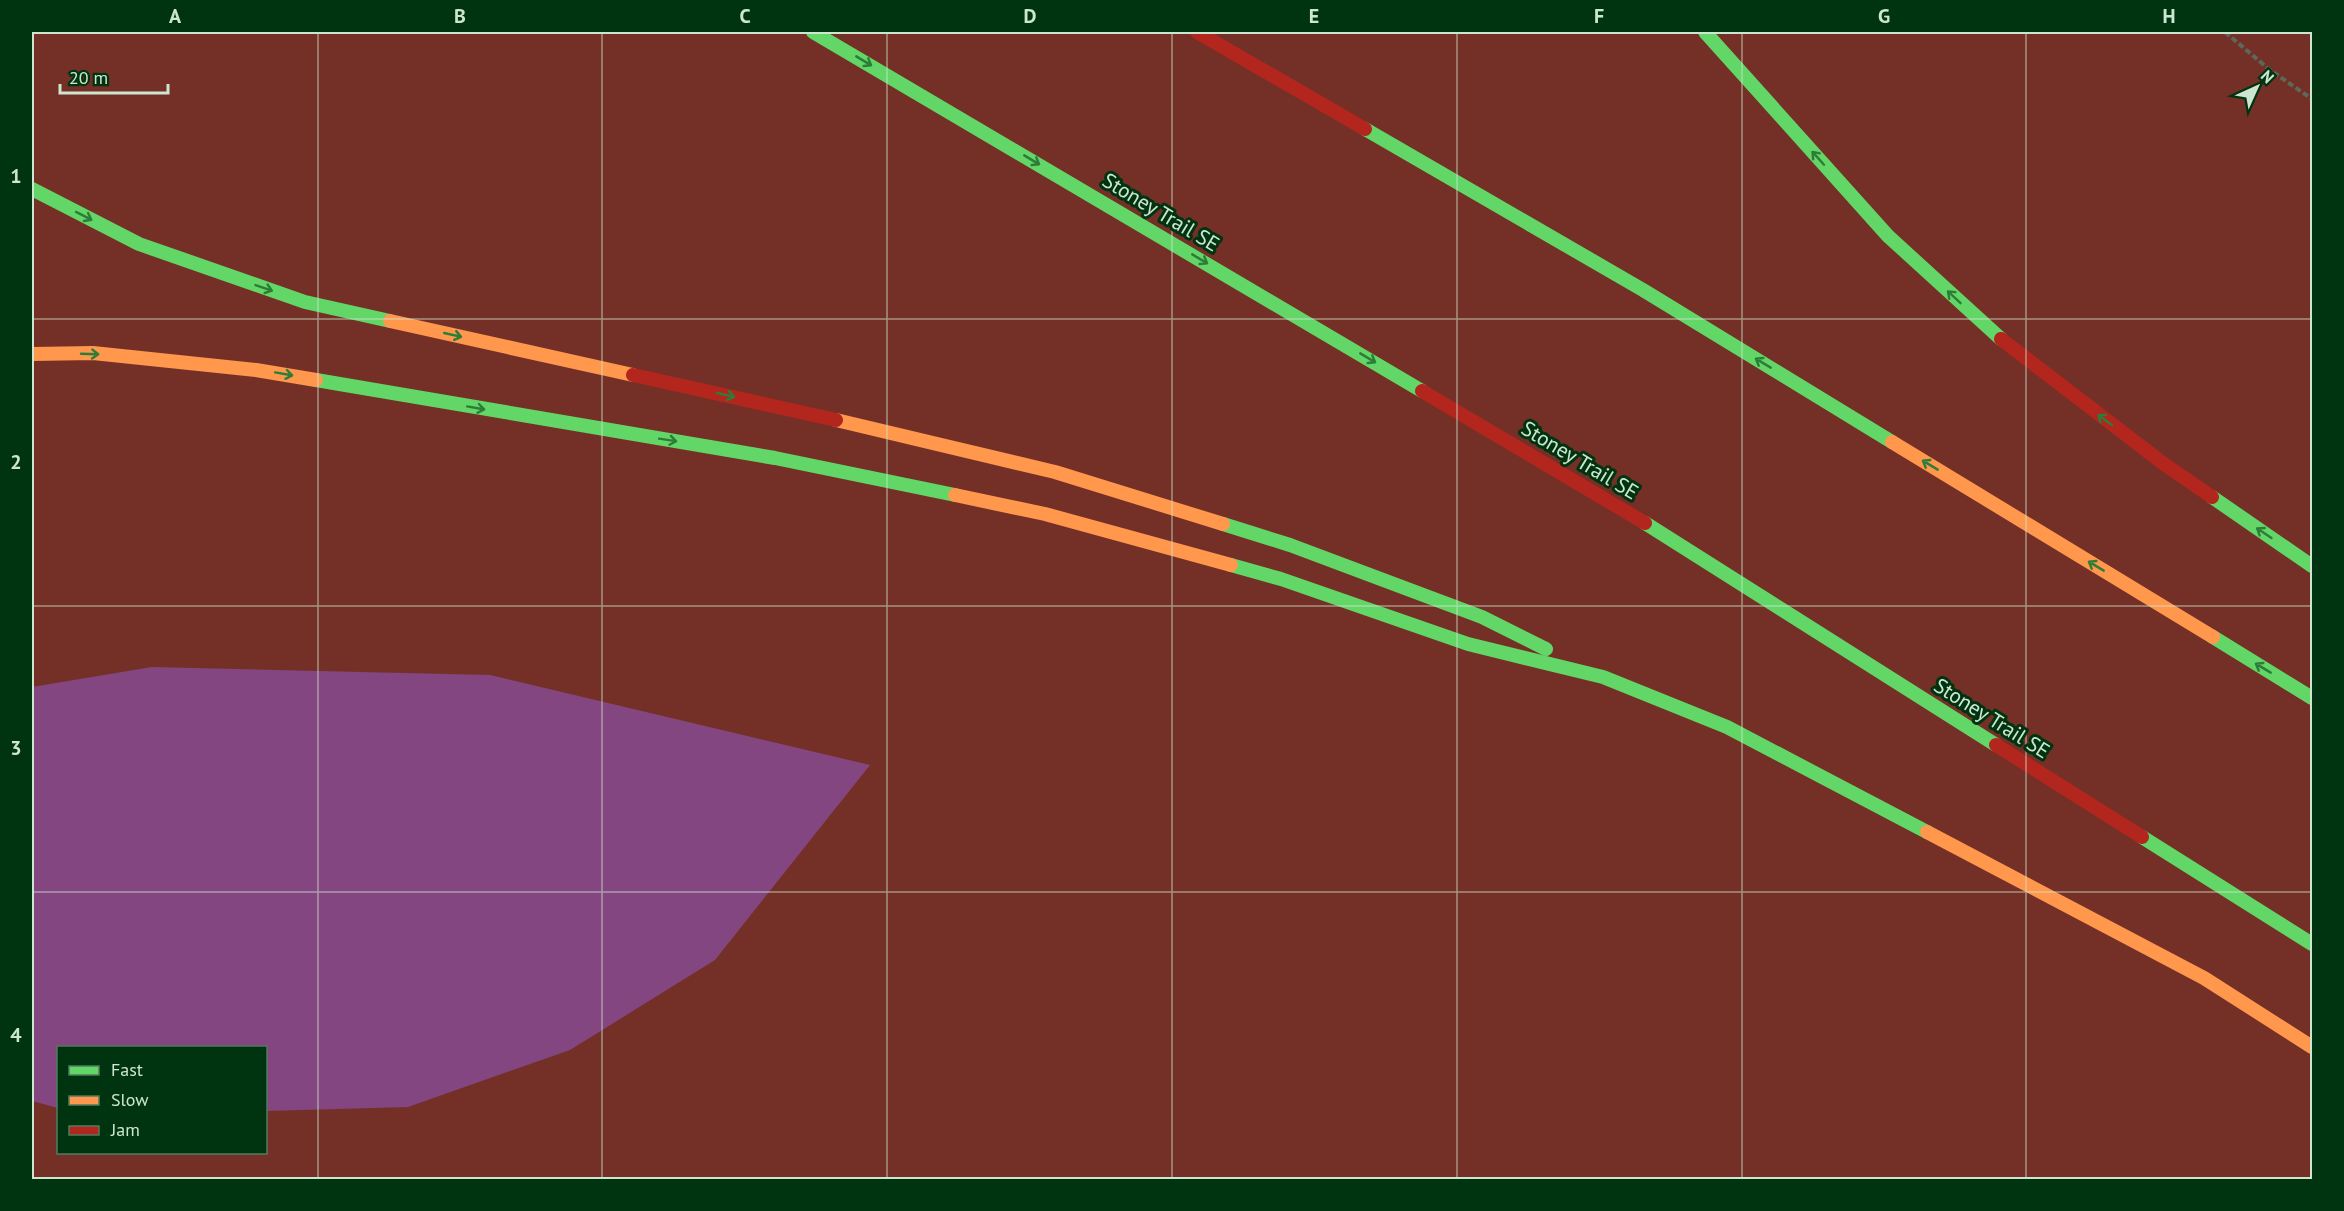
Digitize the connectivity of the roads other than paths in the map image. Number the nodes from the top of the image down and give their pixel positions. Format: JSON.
{"nodes":[{"id":1,"x":813,"y":32,"type":"edge"},
{"id":2,"x":1197,"y":32,"type":"edge"},
{"id":3,"x":1705,"y":32,"type":"edge"},
{"id":4,"x":32,"y":189,"type":"edge"},
{"id":5,"x":32,"y":354,"type":"edge"},
{"id":6,"x":2313,"y":566,"type":"edge"},
{"id":7,"x":1604,"y":677,"type":"junction"},
{"id":8,"x":2313,"y":698,"type":"edge"},
{"id":9,"x":2313,"y":944,"type":"edge"},
{"id":10,"x":2313,"y":1047,"type":"edge"}],
"edges":[{"from":1,"to":9,"type":"highway","name":"Stoney Trail SE","one_way":true},
{"from":8,"to":2,"type":"highway","one_way":true},
{"from":6,"to":3,"type":"highway","one_way":true},
{"from":4,"to":7,"type":"highway","one_way":true},
{"from":5,"to":7,"type":"highway","one_way":true},
{"from":7,"to":10,"type":"highway"}]}
